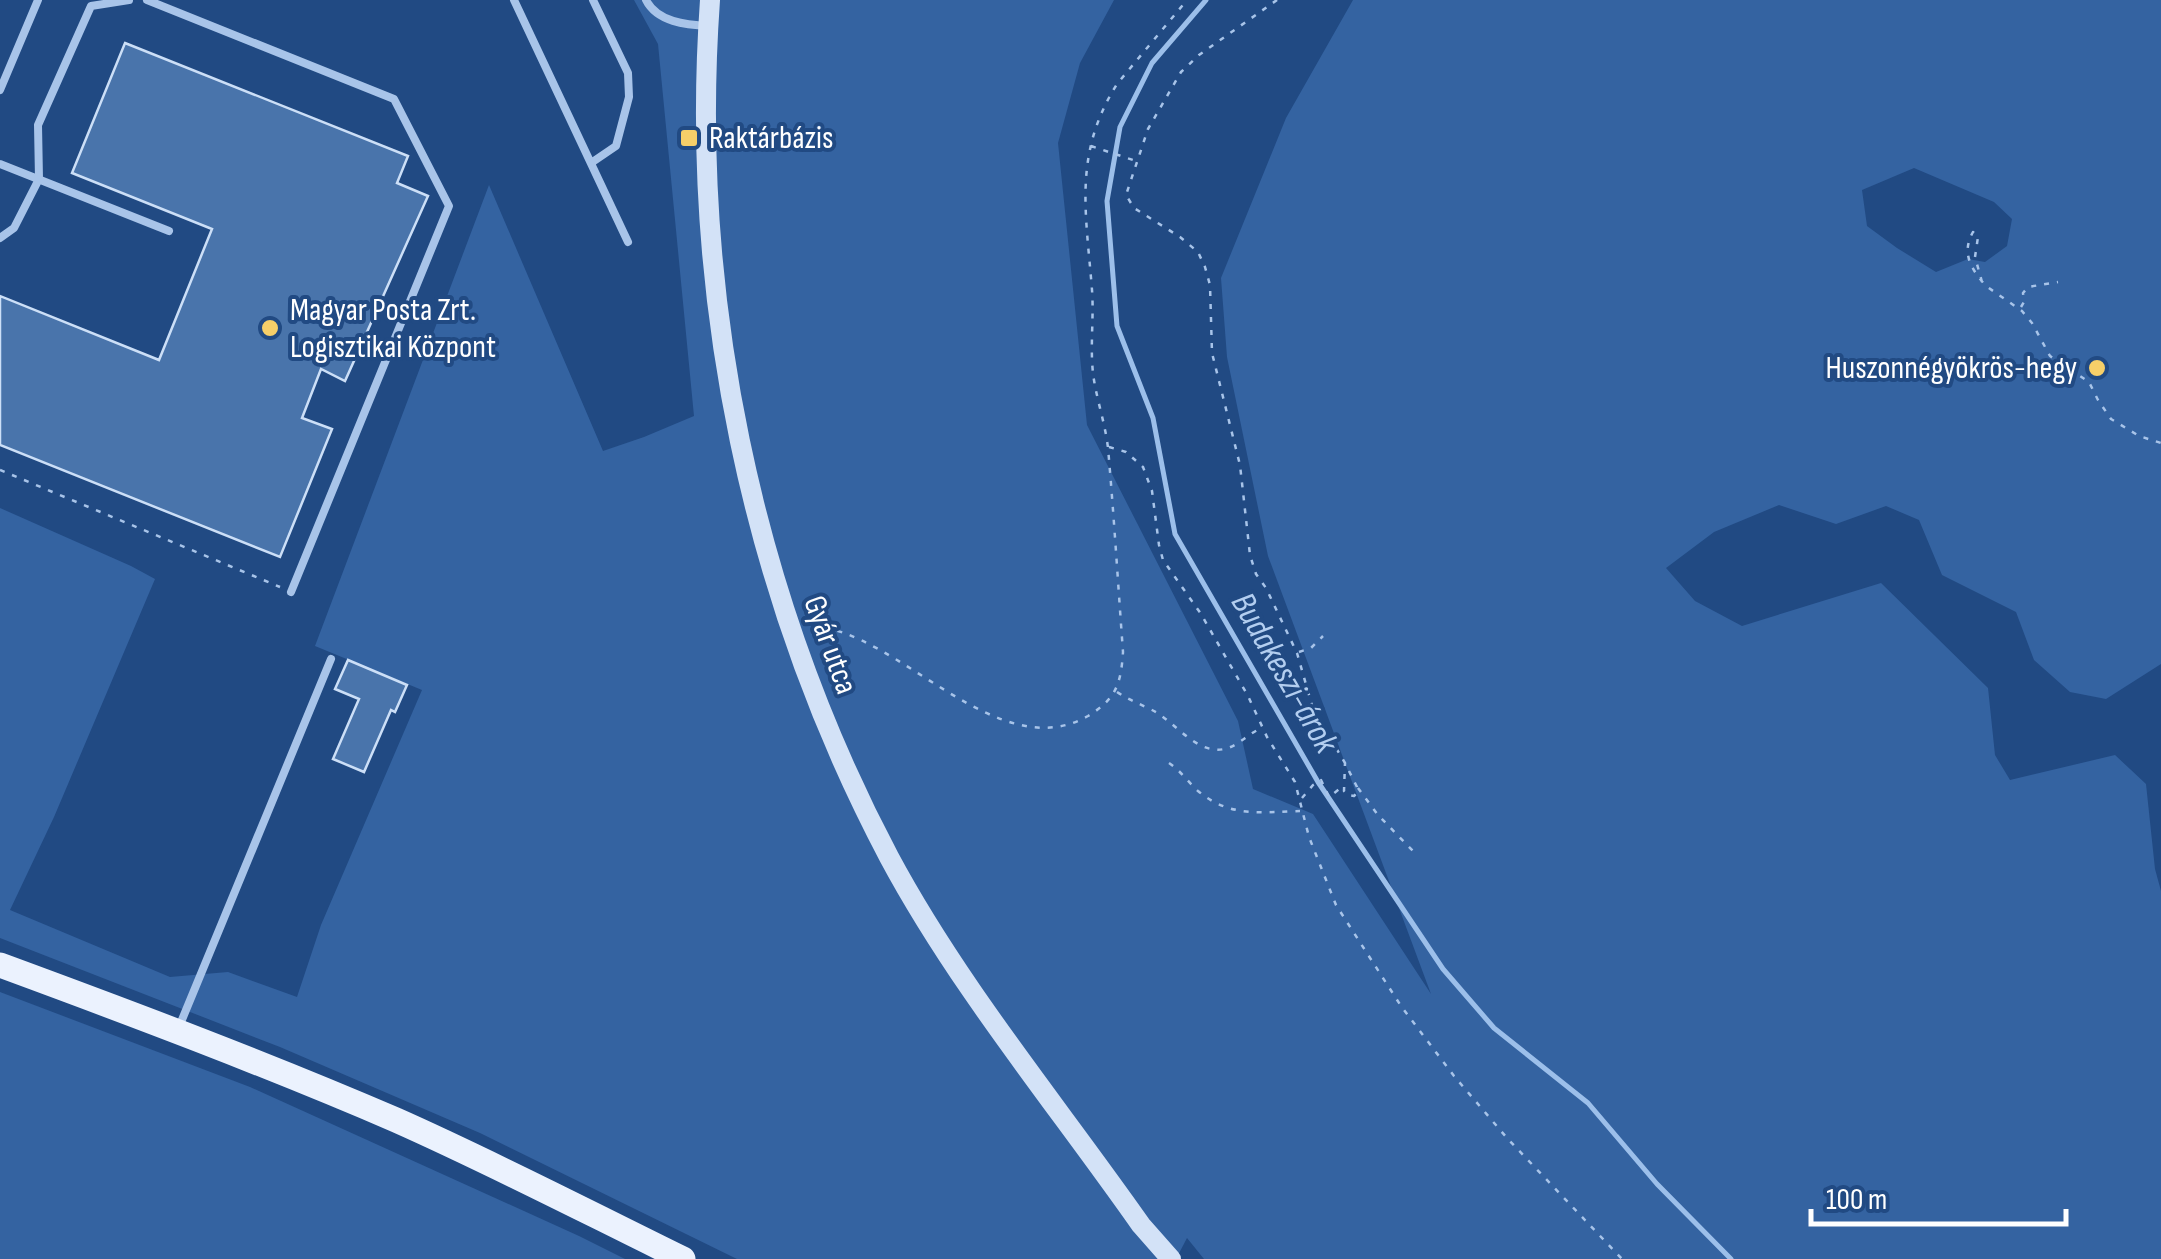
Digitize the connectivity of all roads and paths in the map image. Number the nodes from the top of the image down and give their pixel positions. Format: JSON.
{"nodes":[{"id":1,"x":38,"y":0,"type":"edge"},
{"id":2,"x":130,"y":0,"type":"edge"},
{"id":3,"x":147,"y":0,"type":"edge"},
{"id":4,"x":514,"y":0,"type":"edge"},
{"id":5,"x":593,"y":0,"type":"edge"},
{"id":6,"x":646,"y":0,"type":"edge"},
{"id":7,"x":710,"y":0,"type":"edge"},
{"id":8,"x":1187,"y":0,"type":"edge"},
{"id":9,"x":1277,"y":0,"type":"edge"},
{"id":10,"x":708,"y":26,"type":"junction"},
{"id":11,"x":0,"y":90,"type":"edge"},
{"id":12,"x":1090,"y":146,"type":"junction"},
{"id":13,"x":1138,"y":161,"type":"junction"},
{"id":14,"x":591,"y":163,"type":"junction"},
{"id":15,"x":0,"y":164,"type":"edge"},
{"id":16,"x":39,"y":179,"type":"junction"},
{"id":17,"x":169,"y":232,"type":"dead end"},
{"id":18,"x":0,"y":238,"type":"edge"},
{"id":19,"x":628,"y":242,"type":"dead end"},
{"id":20,"x":1982,"y":282,"type":"junction"},
{"id":21,"x":2058,"y":282,"type":"dead end"},
{"id":22,"x":2020,"y":308,"type":"junction"},
{"id":23,"x":2161,"y":442,"type":"edge"},
{"id":24,"x":1108,"y":447,"type":"junction"},
{"id":25,"x":0,"y":470,"type":"edge"},
{"id":26,"x":291,"y":592,"type":"joint"},
{"id":27,"x":790,"y":627,"type":"junction"},
{"id":28,"x":1323,"y":636,"type":"dead end"},
{"id":29,"x":1297,"y":653,"type":"junction"},
{"id":30,"x":331,"y":659,"type":"dead end"},
{"id":31,"x":1116,"y":691,"type":"junction"},
{"id":32,"x":1262,"y":728,"type":"junction"},
{"id":33,"x":1169,"y":762,"type":"dead end"},
{"id":34,"x":1345,"y":763,"type":"junction"},
{"id":35,"x":1343,"y":786,"type":"junction"},
{"id":36,"x":1357,"y":787,"type":"junction"},
{"id":37,"x":1300,"y":799,"type":"junction"},
{"id":38,"x":1302,"y":810,"type":"junction"},
{"id":39,"x":1413,"y":851,"type":"dead end"},
{"id":40,"x":0,"y":965,"type":"edge"},
{"id":41,"x":178,"y":1032,"type":"junction"},
{"id":42,"x":1141,"y":1225,"type":"junction"},
{"id":43,"x":682,"y":1259,"type":"edge"},
{"id":44,"x":1155,"y":1259,"type":"edge"},
{"id":45,"x":1171,"y":1259,"type":"edge"},
{"id":46,"x":1622,"y":1259,"type":"edge"}],
"edges":[{"from":1,"to":11,"type":"lane"},
{"from":2,"to":16,"type":"lane"},
{"from":3,"to":26,"type":"lane"},
{"from":4,"to":14,"type":"lane"},
{"from":5,"to":14,"type":"lane"},
{"from":6,"to":10,"type":"lane"},
{"from":7,"to":10,"type":"main road","name":"Gyár utca"},
{"from":8,"to":12,"type":"path"},
{"from":9,"to":13,"type":"path"},
{"from":10,"to":27,"type":"main road","name":"Gyár utca"},
{"from":12,"to":13,"type":"path"},
{"from":12,"to":24,"type":"path"},
{"from":13,"to":29,"type":"path"},
{"from":14,"to":19,"type":"lane"},
{"from":15,"to":16,"type":"lane"},
{"from":16,"to":17,"type":"lane"},
{"from":16,"to":18,"type":"lane"},
{"from":20,"to":20,"type":"path"},
{"from":20,"to":22,"type":"path"},
{"from":21,"to":22,"type":"path"},
{"from":22,"to":23,"type":"path"},
{"from":24,"to":31,"type":"path"},
{"from":24,"to":32,"type":"path"},
{"from":25,"to":26,"type":"path"},
{"from":27,"to":31,"type":"path"},
{"from":27,"to":42,"type":"main road","name":"Gyár utca"},
{"from":28,"to":29,"type":"path"},
{"from":29,"to":34,"type":"path"},
{"from":30,"to":41,"type":"lane"},
{"from":31,"to":32,"type":"path"},
{"from":32,"to":37,"type":"path"},
{"from":33,"to":38,"type":"path"},
{"from":34,"to":35,"type":"path"},
{"from":34,"to":36,"type":"path"},
{"from":35,"to":36,"type":"path"},
{"from":35,"to":37,"type":"path"},
{"from":36,"to":39,"type":"path"},
{"from":37,"to":38,"type":"path"},
{"from":38,"to":46,"type":"path"},
{"from":40,"to":41,"type":"main road"},
{"from":41,"to":43,"type":"main road"},
{"from":42,"to":44,"type":"main road","name":"Gyár utca"},
{"from":42,"to":45,"type":"main road","name":"Gyár utca"}]}
